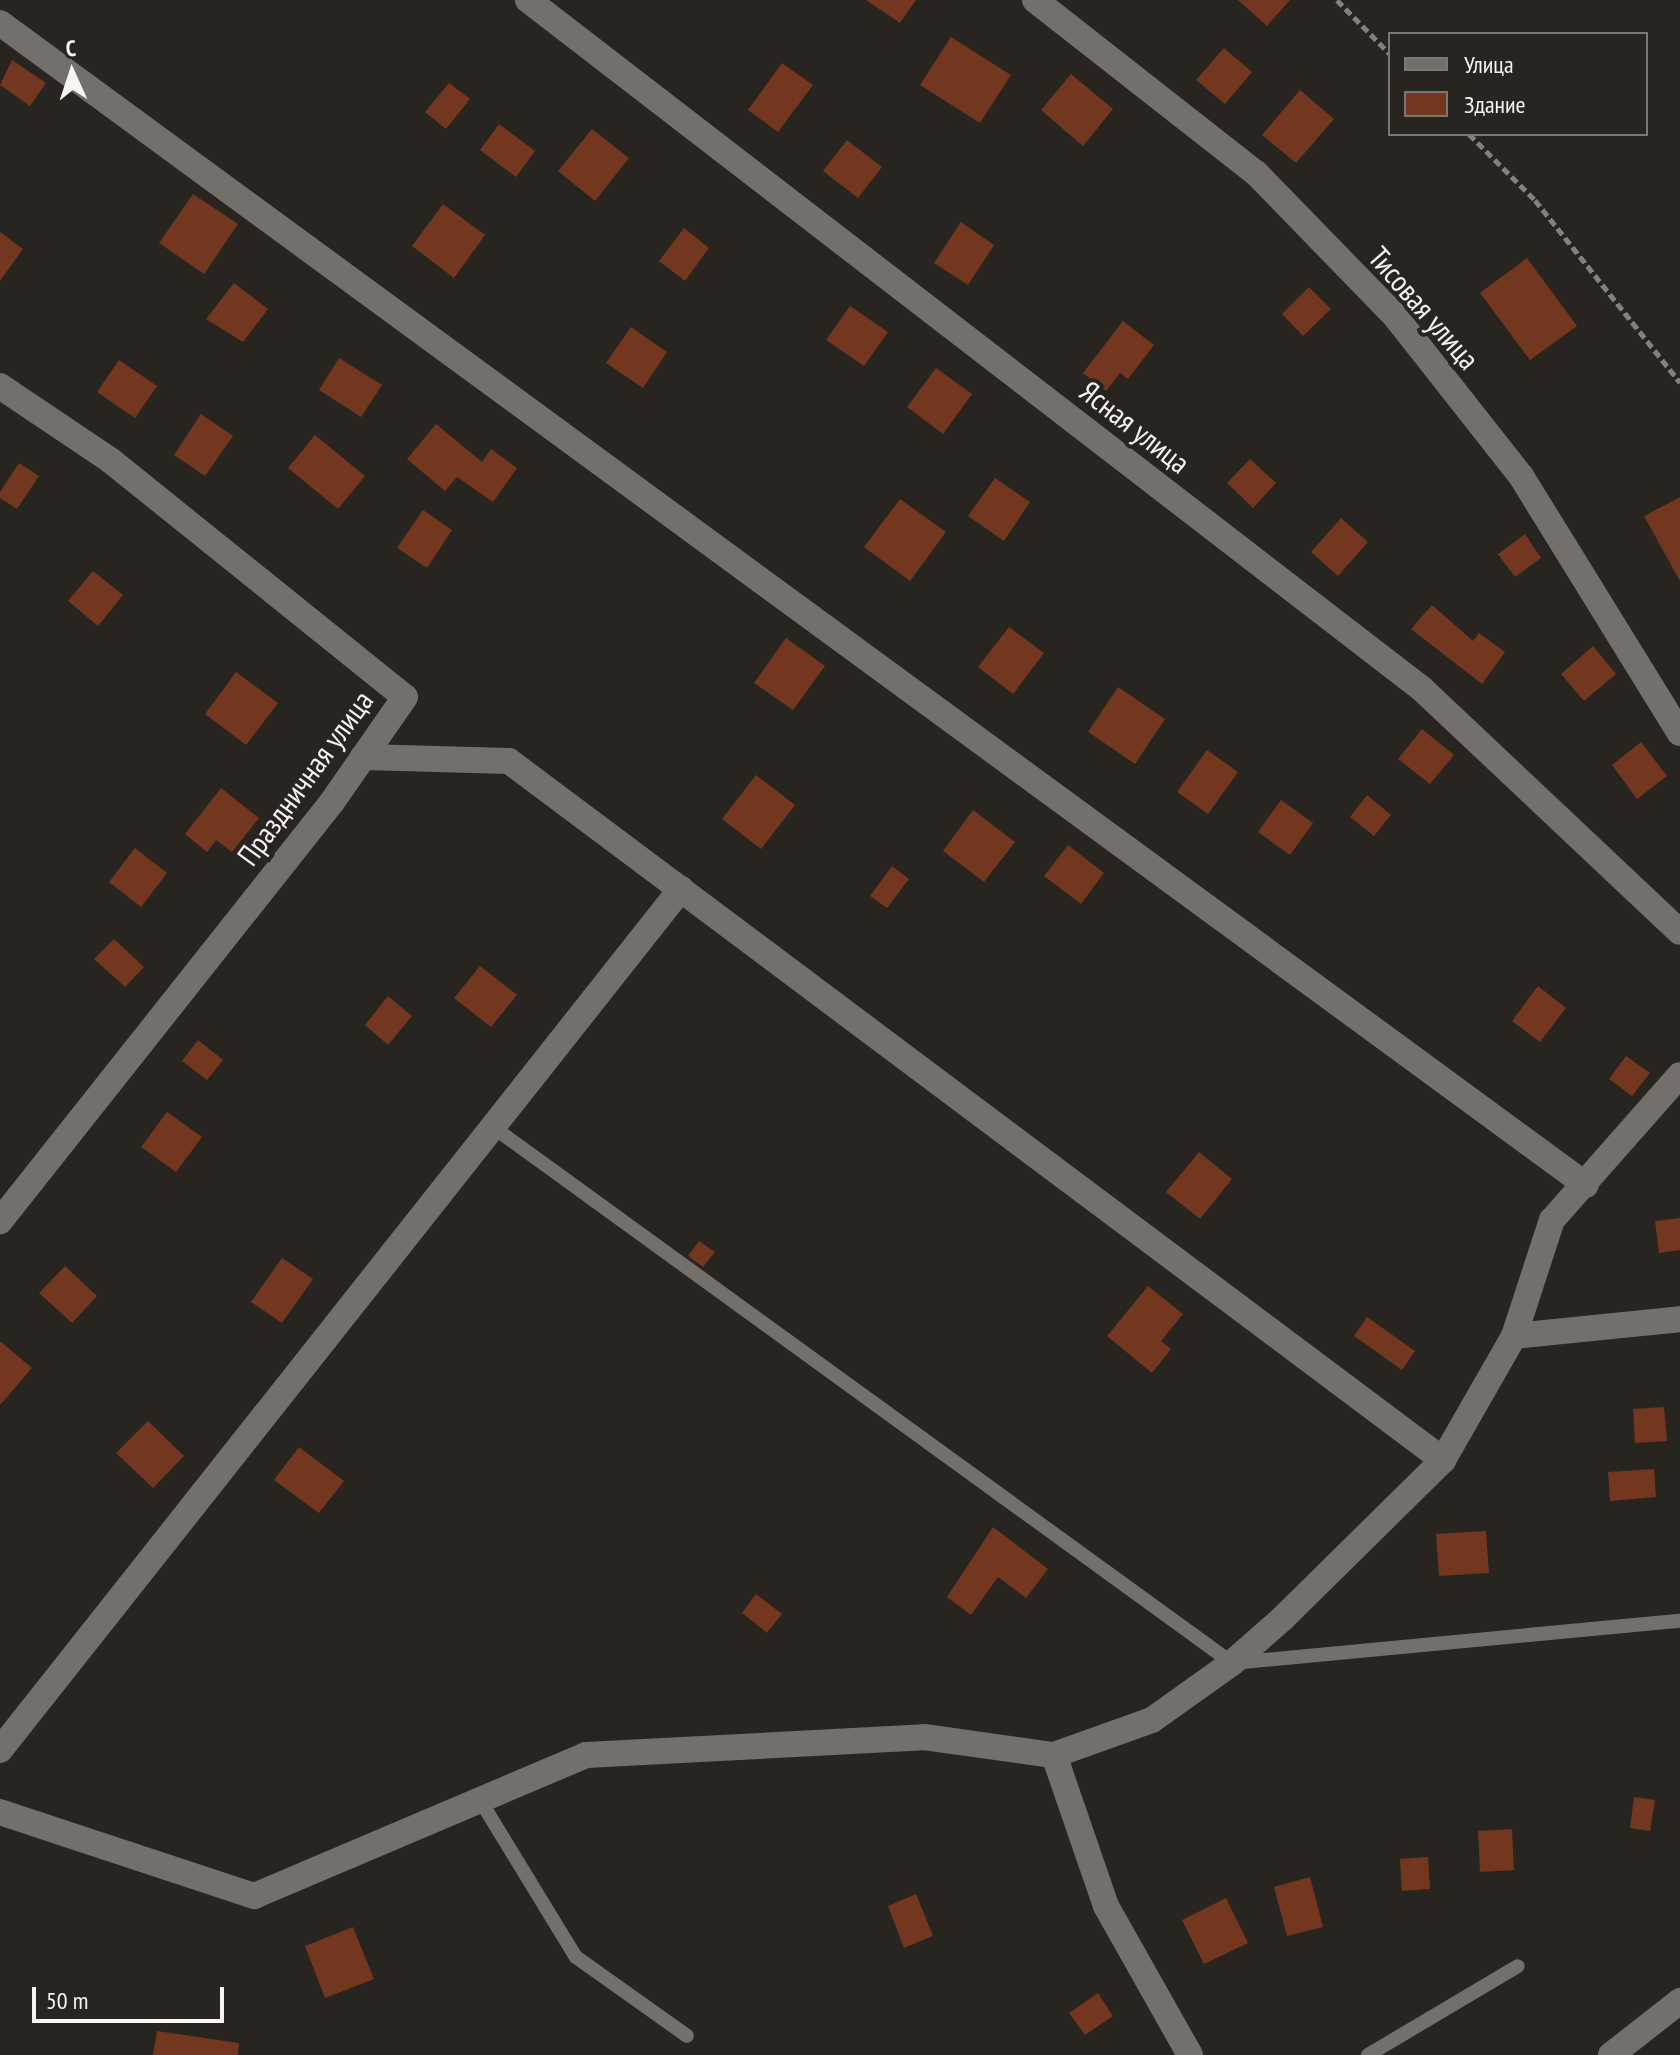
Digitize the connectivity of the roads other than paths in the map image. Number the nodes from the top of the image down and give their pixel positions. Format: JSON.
{"nodes":[{"id":1,"x":528,"y":0,"type":"edge"},
{"id":2,"x":1035,"y":0,"type":"edge"},
{"id":3,"x":0,"y":23,"type":"edge"},
{"id":4,"x":0,"y":386,"type":"edge"},
{"id":5,"x":1680,"y":733,"type":"edge"},
{"id":6,"x":363,"y":757,"type":"junction"},
{"id":7,"x":681,"y":889,"type":"junction"},
{"id":8,"x":1680,"y":932,"type":"edge"},
{"id":9,"x":1680,"y":1075,"type":"edge"},
{"id":10,"x":493,"y":1127,"type":"junction"},
{"id":11,"x":1586,"y":1185,"type":"junction"},
{"id":12,"x":0,"y":1221,"type":"edge"},
{"id":13,"x":1680,"y":1319,"type":"edge"},
{"id":14,"x":1514,"y":1336,"type":"junction"},
{"id":15,"x":1443,"y":1460,"type":"junction"},
{"id":16,"x":1680,"y":1621,"type":"edge"},
{"id":17,"x":1232,"y":1663,"type":"junction"},
{"id":18,"x":0,"y":1750,"type":"edge"},
{"id":19,"x":1054,"y":1755,"type":"junction"},
{"id":20,"x":480,"y":1800,"type":"junction"},
{"id":21,"x":0,"y":1812,"type":"edge"},
{"id":22,"x":1518,"y":1966,"type":"dead end"},
{"id":23,"x":1680,"y":2001,"type":"edge"},
{"id":24,"x":687,"y":2036,"type":"dead end"},
{"id":25,"x":1190,"y":2055,"type":"edge"},
{"id":26,"x":1368,"y":2055,"type":"edge"},
{"id":27,"x":1611,"y":2055,"type":"edge"}],
"edges":[{"from":1,"to":8,"type":"street","name":"Ясная улица"},
{"from":2,"to":5,"type":"street","name":"Тисовая улица"},
{"from":3,"to":11,"type":"street"},
{"from":4,"to":6,"type":"street","name":"Праздничная улица"},
{"from":6,"to":7,"type":"street"},
{"from":6,"to":12,"type":"street","name":"Праздничная улица"},
{"from":7,"to":10,"type":"street"},
{"from":7,"to":15,"type":"street"},
{"from":9,"to":11,"type":"street"},
{"from":10,"to":17,"type":"lane"},
{"from":10,"to":18,"type":"street"},
{"from":11,"to":14,"type":"street"},
{"from":13,"to":14,"type":"street"},
{"from":14,"to":15,"type":"street"},
{"from":15,"to":17,"type":"street"},
{"from":16,"to":17,"type":"lane"},
{"from":17,"to":19,"type":"street"},
{"from":19,"to":20,"type":"street"},
{"from":19,"to":25,"type":"street"},
{"from":20,"to":21,"type":"street"},
{"from":20,"to":24,"type":"lane"},
{"from":22,"to":26,"type":"lane"},
{"from":23,"to":27,"type":"street"}]}
